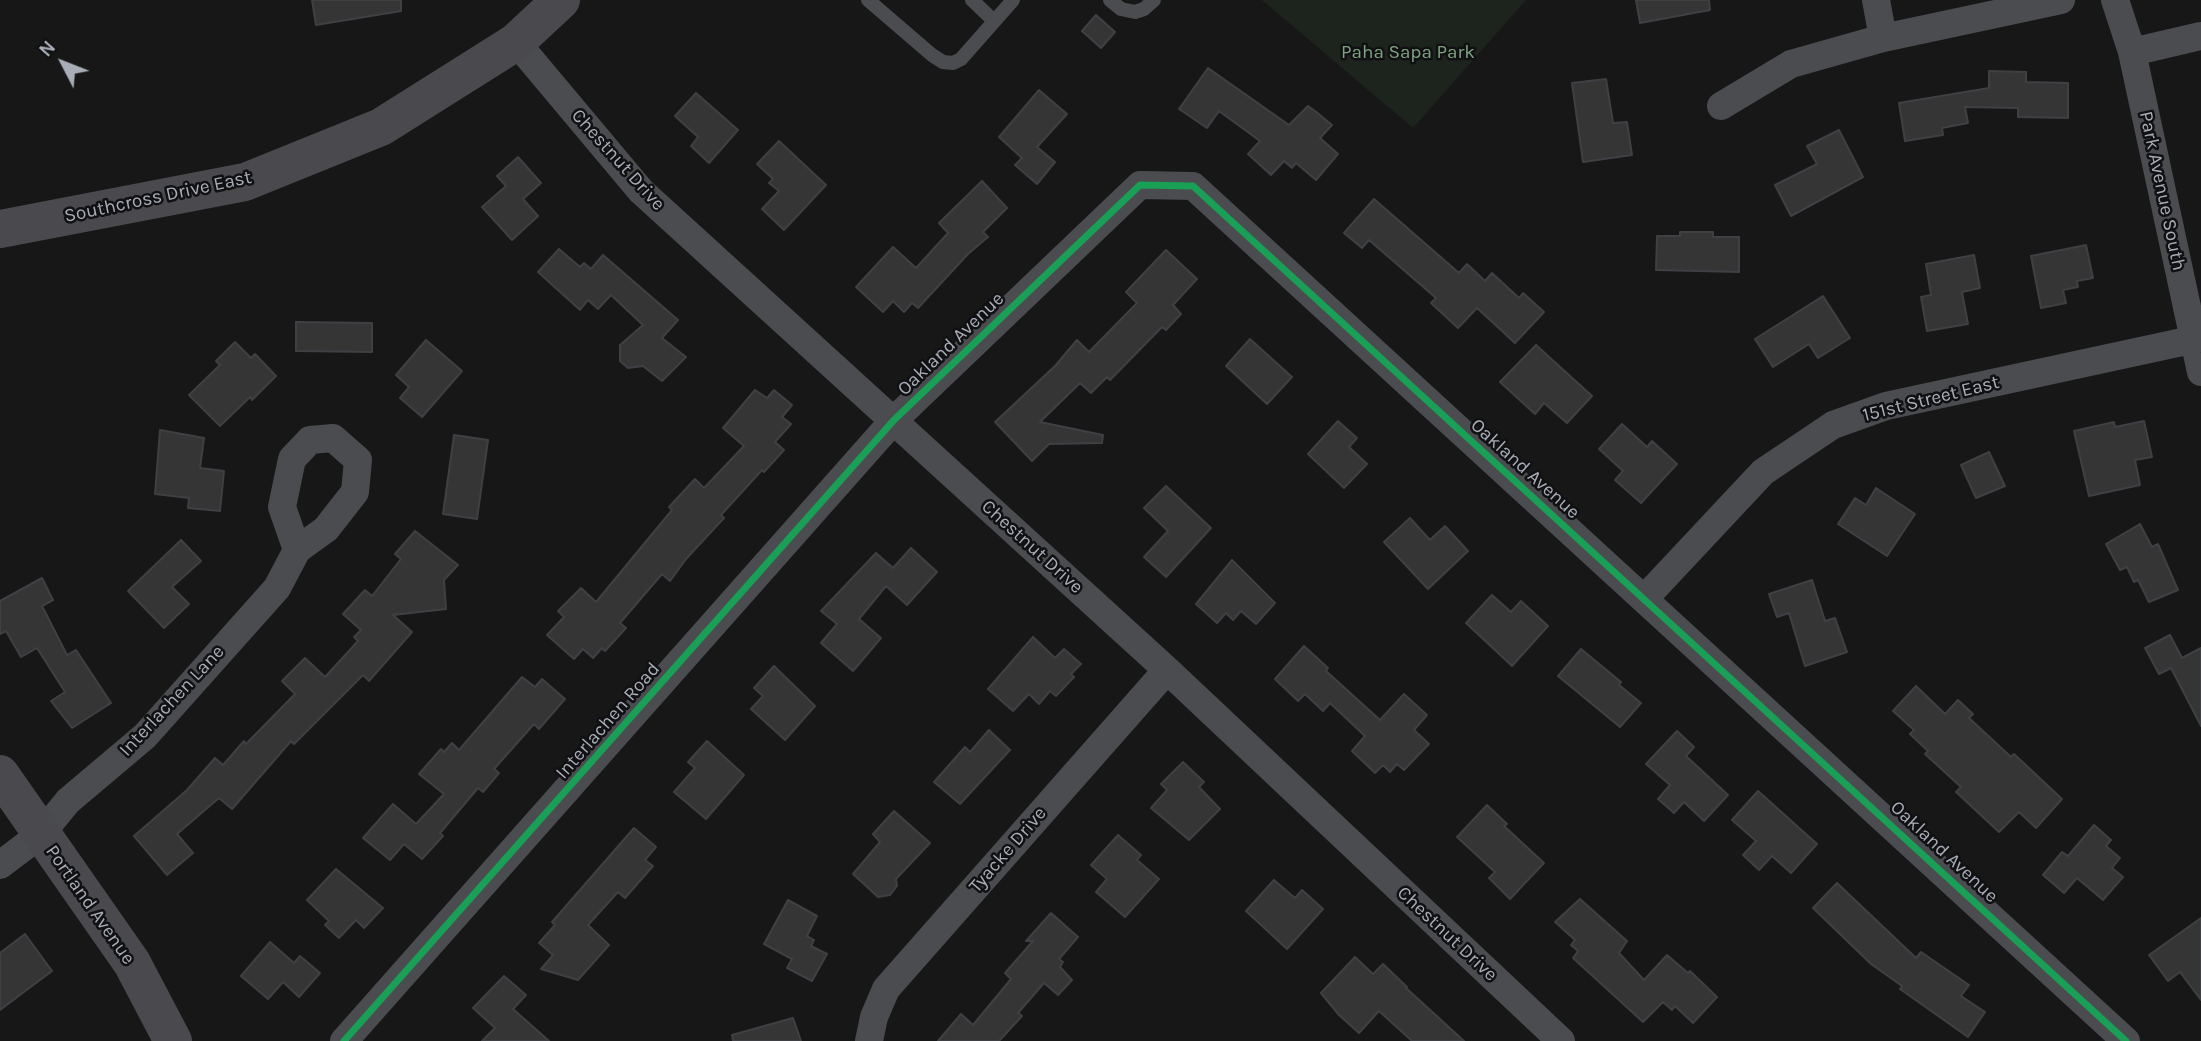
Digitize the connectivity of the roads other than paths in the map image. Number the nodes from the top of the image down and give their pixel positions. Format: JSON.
{"nodes":[{"id":1,"x":561,"y":0,"type":"edge"},
{"id":2,"x":868,"y":0,"type":"edge"},
{"id":3,"x":972,"y":0,"type":"edge"},
{"id":4,"x":1013,"y":0,"type":"edge"},
{"id":5,"x":1110,"y":0,"type":"edge"},
{"id":6,"x":1154,"y":0,"type":"edge"},
{"id":7,"x":1875,"y":0,"type":"edge"},
{"id":8,"x":2061,"y":0,"type":"edge"},
{"id":9,"x":2115,"y":0,"type":"edge"},
{"id":10,"x":1959,"y":10,"type":"edge"},
{"id":11,"x":994,"y":21,"type":"junction"},
{"id":12,"x":2201,"y":36,"type":"edge"},
{"id":13,"x":1882,"y":38,"type":"junction"},
{"id":14,"x":516,"y":42,"type":"junction"},
{"id":15,"x":2132,"y":52,"type":"junction"},
{"id":16,"x":1721,"y":106,"type":"dead end"},
{"id":17,"x":0,"y":229,"type":"edge"},
{"id":18,"x":2197,"y":339,"type":"edge"},
{"id":19,"x":2201,"y":372,"type":"edge"},
{"id":20,"x":894,"y":420,"type":"junction"},
{"id":21,"x":297,"y":550,"type":"dead end"},
{"id":22,"x":1644,"y":599,"type":"junction"},
{"id":23,"x":1167,"y":670,"type":"junction"},
{"id":24,"x":0,"y":774,"type":"edge"},
{"id":25,"x":41,"y":834,"type":"junction"},
{"id":26,"x":0,"y":865,"type":"edge"},
{"id":27,"x":173,"y":1041,"type":"edge"},
{"id":28,"x":344,"y":1041,"type":"edge"},
{"id":29,"x":869,"y":1041,"type":"edge"},
{"id":30,"x":1561,"y":1041,"type":"edge"},
{"id":31,"x":2126,"y":1041,"type":"edge"}],
"edges":[{"from":1,"to":14,"type":"street","name":"Southcross Drive East"},
{"from":2,"to":11,"type":"lane"},
{"from":3,"to":11,"type":"lane"},
{"from":4,"to":11,"type":"lane"},
{"from":5,"to":6,"type":"lane"},
{"from":7,"to":13,"type":"street"},
{"from":8,"to":10,"type":"street"},
{"from":9,"to":15,"type":"street","name":"Park Avenue South"},
{"from":10,"to":13,"type":"street"},
{"from":12,"to":15,"type":"street"},
{"from":13,"to":16,"type":"street"},
{"from":14,"to":17,"type":"street","name":"Southcross Drive East"},
{"from":14,"to":20,"type":"street","name":"Chestnut Drive"},
{"from":15,"to":18,"type":"street","name":"Park Avenue South"},
{"from":18,"to":19,"type":"street","name":"Park Avenue South"},
{"from":18,"to":22,"type":"street","name":"151st Street East"},
{"from":20,"to":22,"type":"street","name":"Oakland Avenue"},
{"from":20,"to":23,"type":"street","name":"Chestnut Drive"},
{"from":20,"to":28,"type":"street","name":"Interlachen Road"},
{"from":21,"to":25,"type":"street","name":"Interlachen Lane"},
{"from":22,"to":31,"type":"street","name":"Oakland Avenue"},
{"from":23,"to":29,"type":"street","name":"Tyacke Drive"},
{"from":23,"to":30,"type":"street","name":"Chestnut Drive"},
{"from":24,"to":25,"type":"street","name":"Portland Avenue"},
{"from":25,"to":26,"type":"street","name":"Interlachen Lane"},
{"from":25,"to":27,"type":"street","name":"Portland Avenue"}]}
